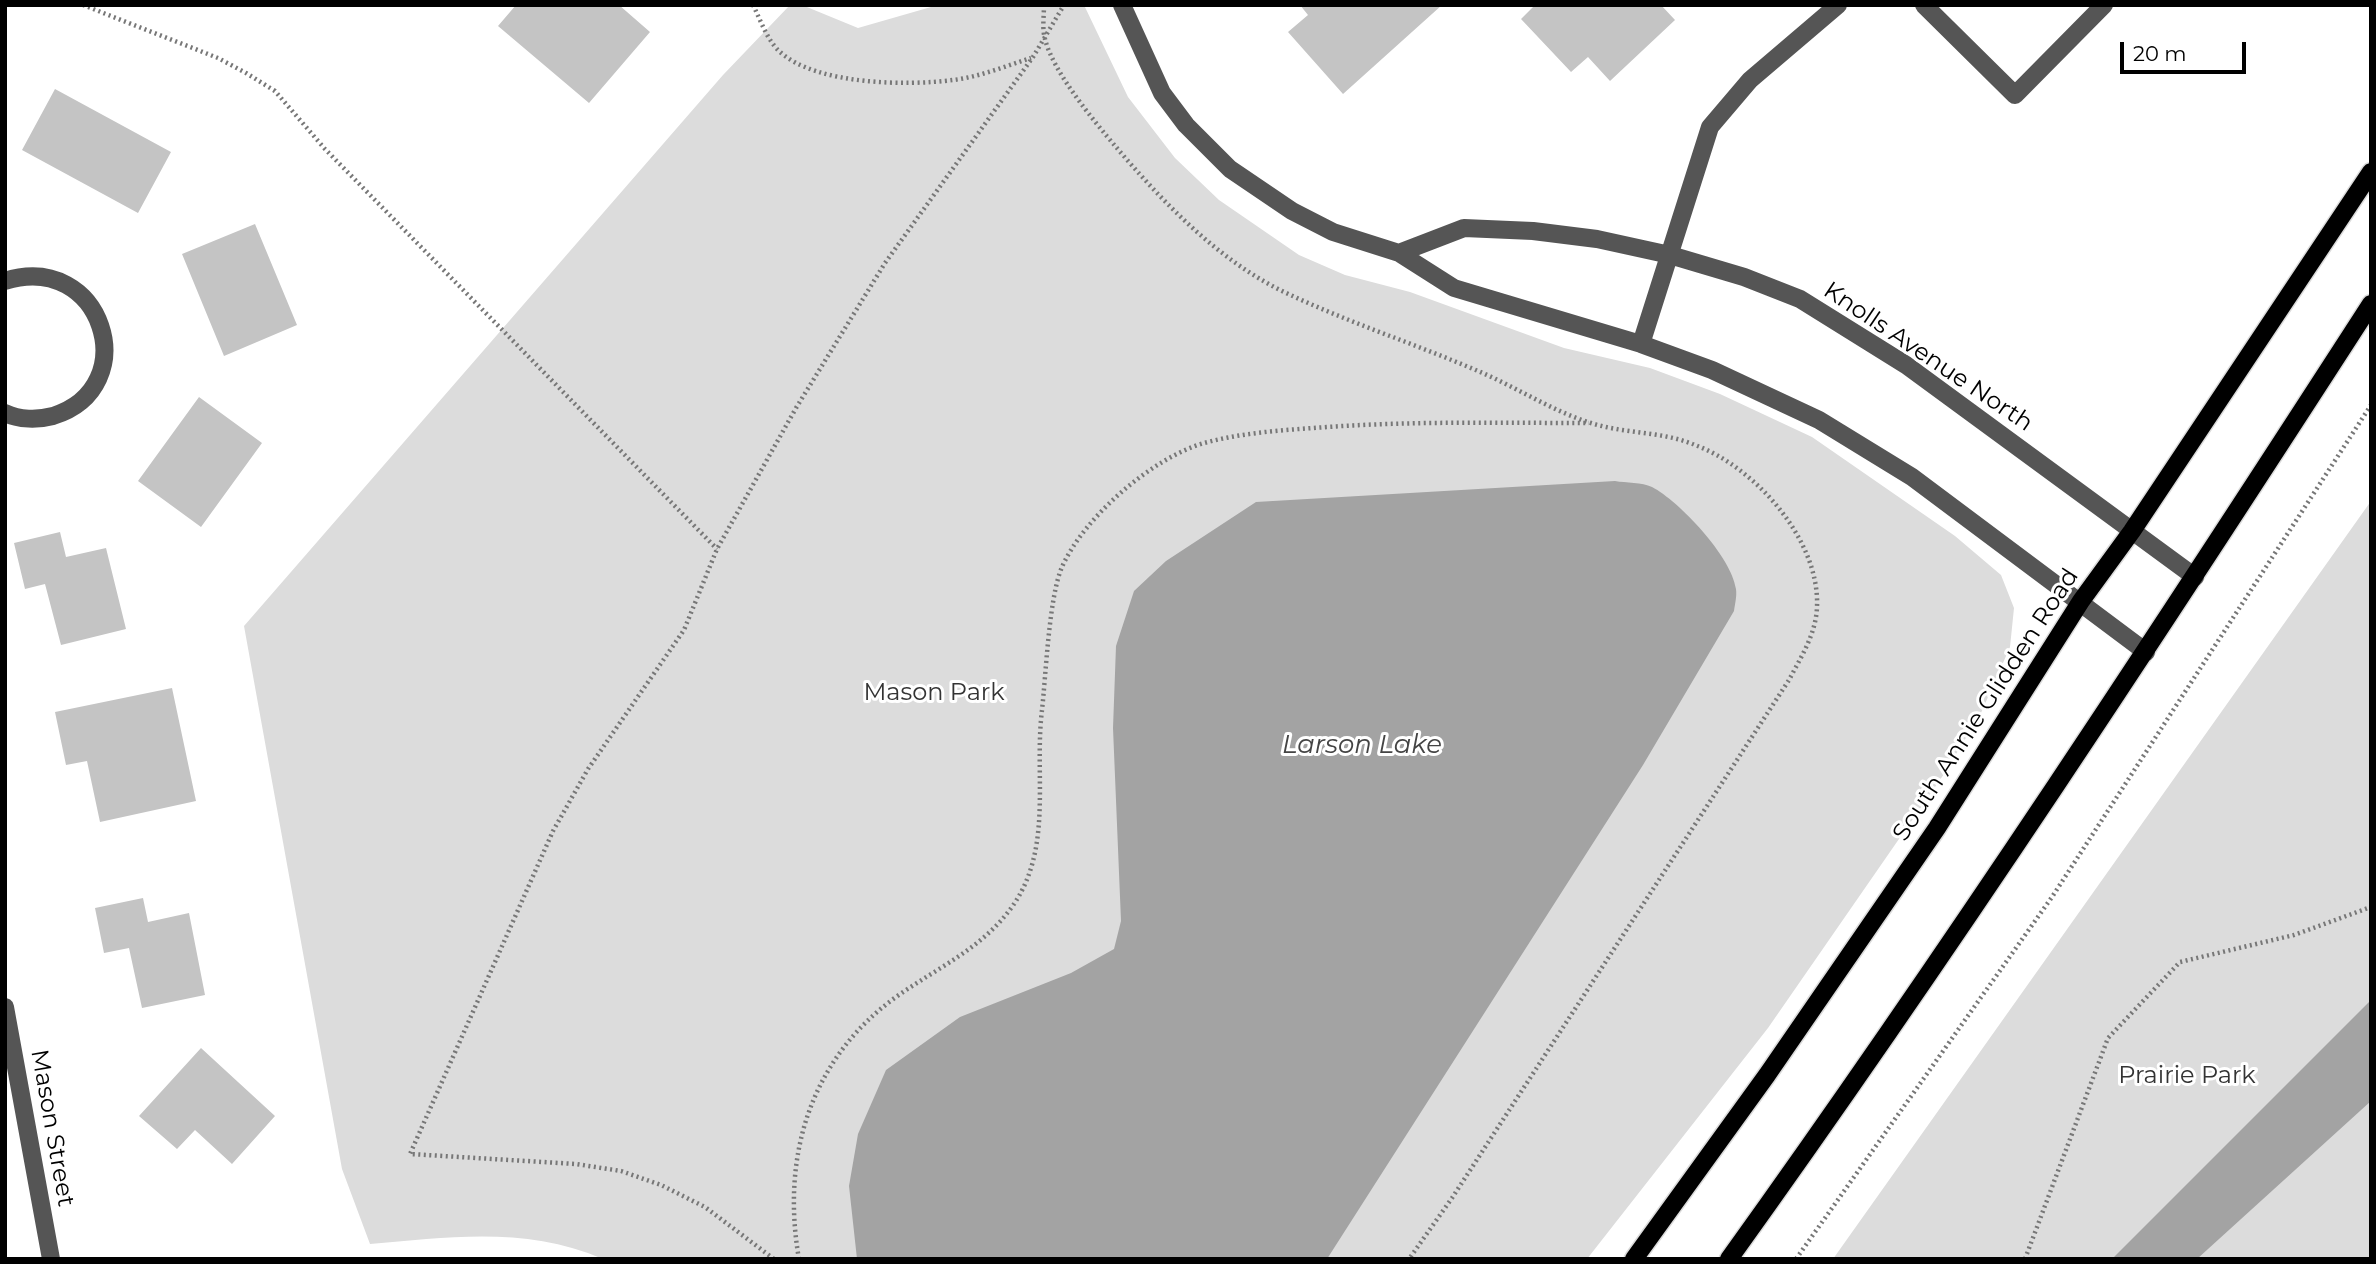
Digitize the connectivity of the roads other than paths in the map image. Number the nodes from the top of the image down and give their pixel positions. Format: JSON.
{"nodes":[{"id":1,"x":1122,"y":5,"type":"edge"},
{"id":2,"x":1838,"y":5,"type":"edge"},
{"id":3,"x":1924,"y":5,"type":"edge"},
{"id":4,"x":2104,"y":5,"type":"edge"},
{"id":5,"x":2371,"y":172,"type":"edge"},
{"id":6,"x":1399,"y":254,"type":"junction"},
{"id":7,"x":1670,"y":255,"type":"junction"},
{"id":8,"x":5,"y":281,"type":"edge"},
{"id":9,"x":2371,"y":303,"type":"edge"},
{"id":10,"x":1641,"y":344,"type":"junction"},
{"id":11,"x":5,"y":413,"type":"edge"},
{"id":12,"x":2132,"y":531,"type":"junction"},
{"id":13,"x":2195,"y":576,"type":"junction"},
{"id":14,"x":2081,"y":601,"type":"junction"},
{"id":15,"x":2146,"y":652,"type":"junction"},
{"id":16,"x":5,"y":1007,"type":"edge"},
{"id":17,"x":51,"y":1259,"type":"edge"},
{"id":18,"x":1634,"y":1259,"type":"edge"},
{"id":19,"x":1729,"y":1259,"type":"edge"}],
"edges":[{"from":1,"to":6,"type":"street"},
{"from":2,"to":7,"type":"street"},
{"from":3,"to":4,"type":"street"},
{"from":5,"to":12,"type":"main road","name":"South Annie Glidden Road"},
{"from":6,"to":7,"type":"street","name":"Knolls Avenue North"},
{"from":6,"to":10,"type":"street"},
{"from":7,"to":10,"type":"street"},
{"from":7,"to":12,"type":"street","name":"Knolls Avenue North"},
{"from":8,"to":11,"type":"street"},
{"from":9,"to":13,"type":"main road"},
{"from":10,"to":14,"type":"street"},
{"from":12,"to":13,"type":"street","name":"Knolls Avenue North"},
{"from":12,"to":14,"type":"main road","name":"South Annie Glidden Road"},
{"from":13,"to":15,"type":"main road"},
{"from":14,"to":15,"type":"street"},
{"from":14,"to":18,"type":"main road","name":"South Annie Glidden Road"},
{"from":15,"to":19,"type":"main road"},
{"from":16,"to":17,"type":"street","name":"Mason Street"}]}
